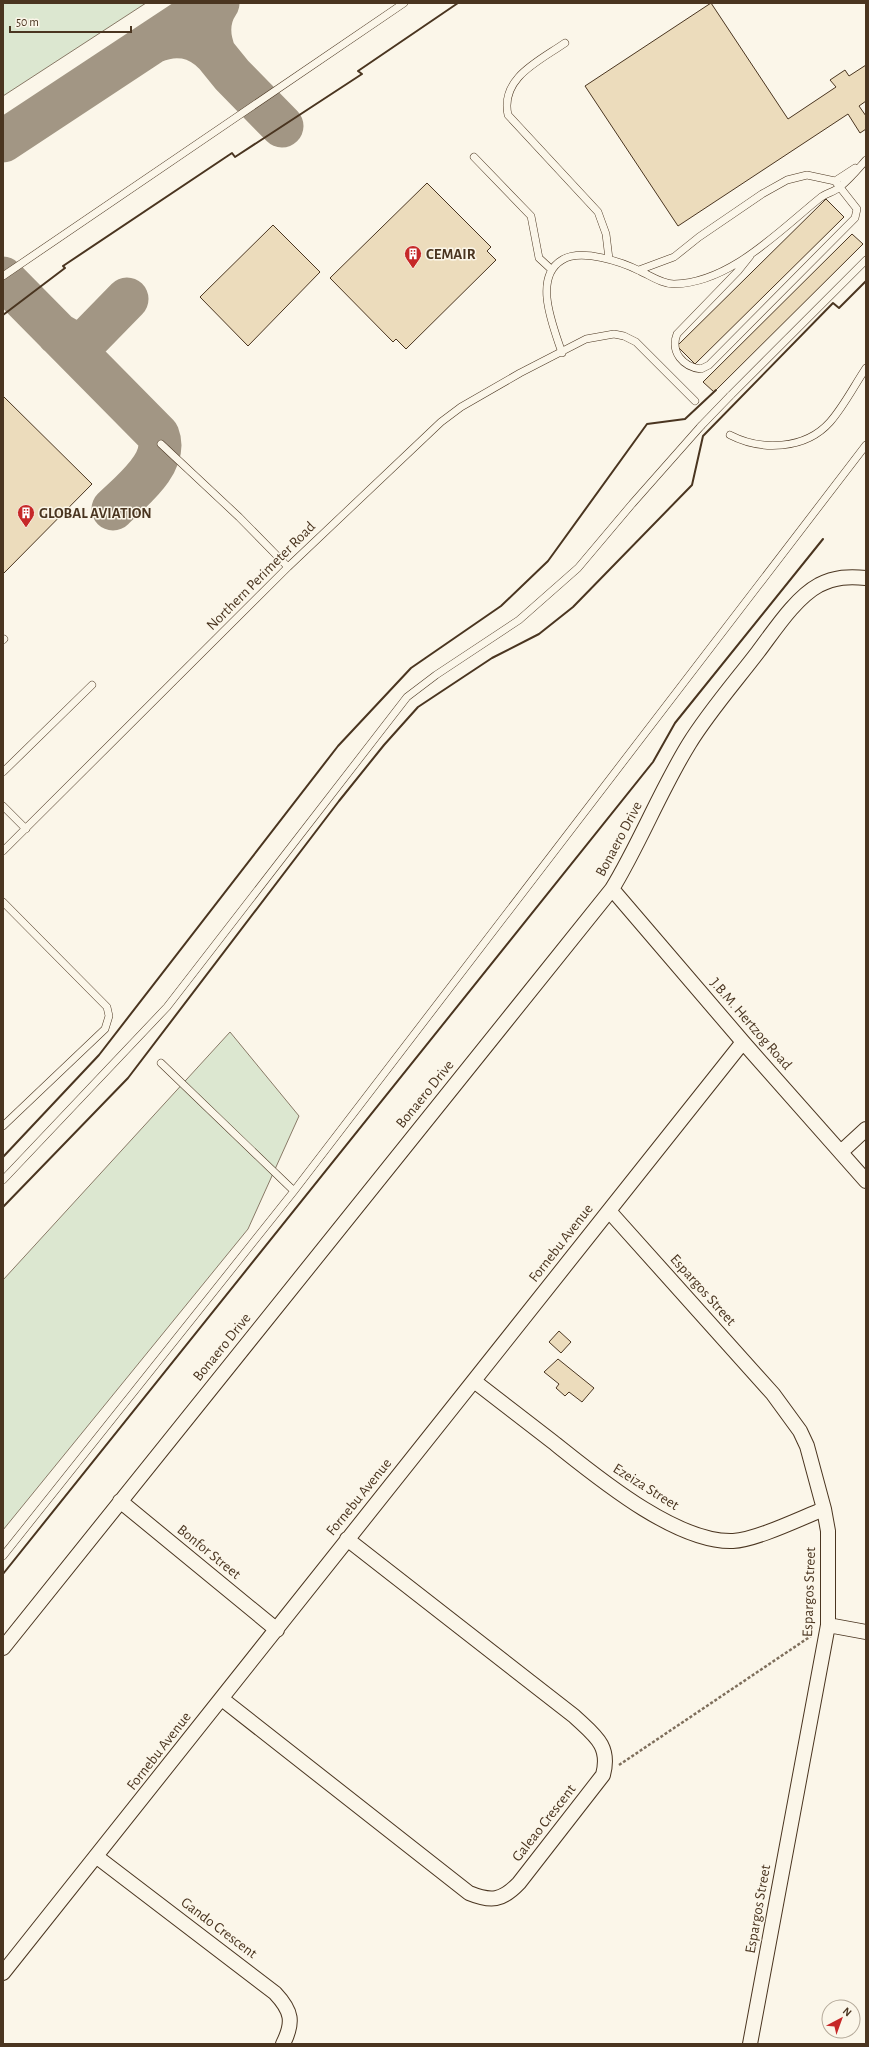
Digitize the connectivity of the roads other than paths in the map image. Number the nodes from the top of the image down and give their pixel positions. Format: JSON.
{"nodes":[{"id":1,"x":404,"y":3,"type":"edge"},
{"id":2,"x":565,"y":43,"type":"dead end"},
{"id":3,"x":474,"y":157,"type":"dead end"},
{"id":4,"x":866,"y":160,"type":"edge"},
{"id":5,"x":835,"y":181,"type":"junction"},
{"id":6,"x":840,"y":187,"type":"junction"},
{"id":7,"x":753,"y":252,"type":"junction"},
{"id":8,"x":609,"y":259,"type":"junction"},
{"id":9,"x":866,"y":260,"type":"edge"},
{"id":10,"x":552,"y":270,"type":"junction"},
{"id":11,"x":640,"y":270,"type":"junction"},
{"id":12,"x":3,"y":276,"type":"edge"},
{"id":13,"x":562,"y":353,"type":"junction"},
{"id":14,"x":866,"y":368,"type":"edge"},
{"id":15,"x":695,"y":401,"type":"dead end"},
{"id":16,"x":730,"y":435,"type":"dead end"},
{"id":17,"x":161,"y":444,"type":"dead end"},
{"id":18,"x":866,"y":446,"type":"edge"},
{"id":19,"x":288,"y":567,"type":"junction"},
{"id":20,"x":866,"y":578,"type":"edge"},
{"id":21,"x":92,"y":685,"type":"dead end"},
{"id":22,"x":3,"y":772,"type":"edge"},
{"id":23,"x":3,"y":806,"type":"edge"},
{"id":24,"x":26,"y":829,"type":"junction"},
{"id":25,"x":3,"y":851,"type":"edge"},
{"id":26,"x":612,"y":889,"type":"junction"},
{"id":27,"x":3,"y":902,"type":"edge"},
{"id":28,"x":743,"y":1042,"type":"junction"},
{"id":29,"x":161,"y":1063,"type":"dead end"},
{"id":30,"x":3,"y":1126,"type":"edge"},
{"id":31,"x":866,"y":1129,"type":"edge"},
{"id":32,"x":841,"y":1152,"type":"junction"},
{"id":33,"x":3,"y":1180,"type":"edge"},
{"id":34,"x":866,"y":1181,"type":"edge"},
{"id":35,"x":294,"y":1191,"type":"junction"},
{"id":36,"x":608,"y":1211,"type":"junction"},
{"id":37,"x":474,"y":1381,"type":"junction"},
{"id":38,"x":120,"y":1501,"type":"junction"},
{"id":39,"x":824,"y":1509,"type":"junction"},
{"id":40,"x":347,"y":1539,"type":"junction"},
{"id":41,"x":3,"y":1556,"type":"edge"},
{"id":42,"x":828,"y":1625,"type":"junction"},
{"id":43,"x":277,"y":1630,"type":"junction"},
{"id":44,"x":866,"y":1632,"type":"edge"},
{"id":45,"x":3,"y":1648,"type":"edge"},
{"id":46,"x":222,"y":1699,"type":"junction"},
{"id":47,"x":97,"y":1857,"type":"junction"},
{"id":48,"x":3,"y":1973,"type":"edge"},
{"id":49,"x":283,"y":2044,"type":"edge"},
{"id":50,"x":750,"y":2044,"type":"edge"}],
"edges":[{"from":1,"to":12,"type":"lane"},
{"from":2,"to":8,"type":"lane"},
{"from":3,"to":10,"type":"lane"},
{"from":4,"to":5,"type":"lane"},
{"from":4,"to":6,"type":"lane"},
{"from":5,"to":6,"type":"lane"},
{"from":5,"to":11,"type":"lane"},
{"from":6,"to":7,"type":"lane"},
{"from":6,"to":7,"type":"lane"},
{"from":7,"to":11,"type":"lane"},
{"from":8,"to":10,"type":"lane"},
{"from":8,"to":11,"type":"lane"},
{"from":9,"to":33,"type":"lane","bridge":true},
{"from":10,"to":13,"type":"lane"},
{"from":13,"to":15,"type":"lane","name":"Northern Perimeter Road"},
{"from":13,"to":19,"type":"lane","name":"Northern Perimeter Road"},
{"from":14,"to":16,"type":"lane"},
{"from":17,"to":19,"type":"lane"},
{"from":18,"to":35,"type":"lane"},
{"from":19,"to":24,"type":"lane","name":"Northern Perimeter Road"},
{"from":20,"to":26,"type":"street","name":"Bonaero Drive"},
{"from":21,"to":22,"type":"lane"},
{"from":23,"to":24,"type":"lane"},
{"from":24,"to":25,"type":"lane","name":"Northern Perimeter Road"},
{"from":26,"to":28,"type":"street","name":"J.B.M. Hertzog Road"},
{"from":26,"to":38,"type":"street","name":"Bonaero Drive"},
{"from":27,"to":30,"type":"lane"},
{"from":28,"to":32,"type":"street","name":"J.B.M. Hertzog Road"},
{"from":28,"to":36,"type":"street","name":"Fornebu Avenue"},
{"from":29,"to":35,"type":"lane"},
{"from":31,"to":32,"type":"street"},
{"from":32,"to":34,"type":"street","name":"J.B.M. Hertzog Road"},
{"from":35,"to":41,"type":"lane"},
{"from":36,"to":37,"type":"street","name":"Fornebu Avenue"},
{"from":36,"to":39,"type":"street","name":"Espargos Street"},
{"from":37,"to":39,"type":"street","name":"Ezeiza Street"},
{"from":37,"to":40,"type":"street","name":"Fornebu Avenue"},
{"from":38,"to":43,"type":"street","name":"Bonfor Street"},
{"from":38,"to":45,"type":"street","name":"Bonaero Drive"},
{"from":39,"to":42,"type":"street","name":"Espargos Street"},
{"from":40,"to":43,"type":"street","name":"Fornebu Avenue"},
{"from":40,"to":46,"type":"street","name":"Galeao Crescent"},
{"from":42,"to":44,"type":"street"},
{"from":42,"to":50,"type":"street","name":"Espargos Street"},
{"from":43,"to":46,"type":"street","name":"Fornebu Avenue"},
{"from":46,"to":47,"type":"street","name":"Fornebu Avenue"},
{"from":47,"to":48,"type":"street","name":"Fornebu Avenue"},
{"from":47,"to":49,"type":"street","name":"Gando Crescent"}]}
